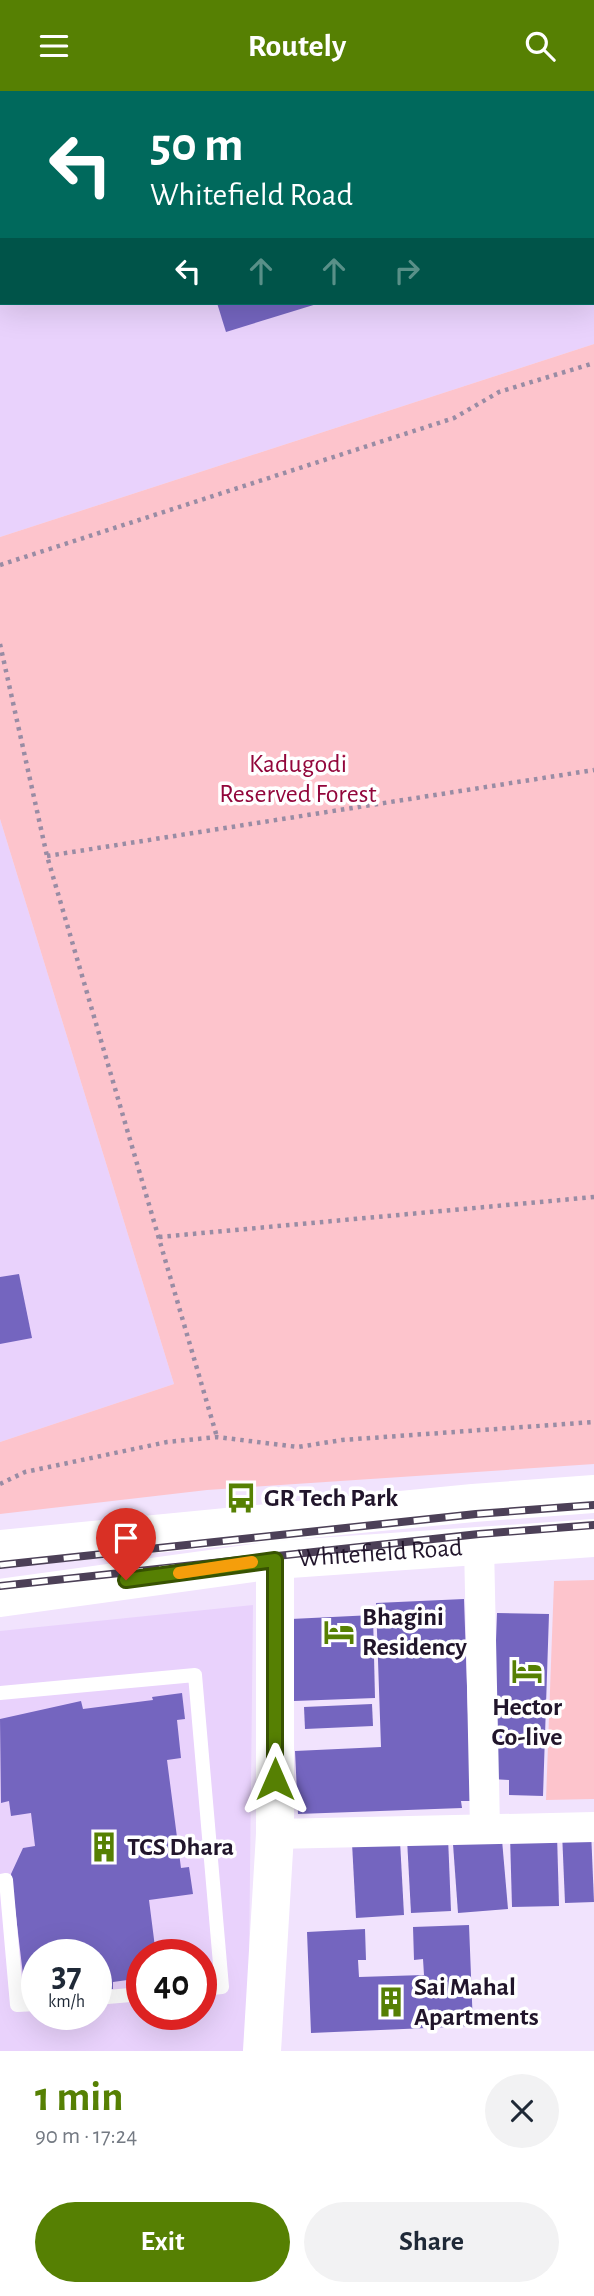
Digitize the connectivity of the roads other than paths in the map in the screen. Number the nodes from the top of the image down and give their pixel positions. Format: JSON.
{"nodes":[{"id":1,"x":594,"y":1494,"type":"edge"},
{"id":2,"x":594,"y":1538,"type":"edge"},
{"id":3,"x":478,"y":1545,"type":"junction"},
{"id":4,"x":0,"y":1549,"type":"edge"},
{"id":5,"x":275,"y":1560,"type":"junction"},
{"id":6,"x":0,"y":1598,"type":"edge"},
{"id":7,"x":0,"y":1693,"type":"edge"},
{"id":8,"x":594,"y":1828,"type":"edge"},
{"id":9,"x":485,"y":1829,"type":"junction"},
{"id":10,"x":275,"y":1834,"type":"junction"},
{"id":11,"x":0,"y":1881,"type":"edge"},
{"id":12,"x":217,"y":1987,"type":"edge"},
{"id":13,"x":21,"y":2005,"type":"edge"},
{"id":14,"x":262,"y":2051,"type":"edge"}],
"edges":[{"from":1,"to":4,"type":"main road","name":"Whitefield Road"},
{"from":2,"to":3,"type":"main road","name":"Whitefield Road"},
{"from":3,"to":5,"type":"main road","name":"Whitefield Road"},
{"from":3,"to":9,"type":"street"},
{"from":5,"to":6,"type":"main road","name":"Whitefield Road"},
{"from":5,"to":10,"type":"main road"},
{"from":7,"to":12,"type":"lane"},
{"from":8,"to":9,"type":"street"},
{"from":9,"to":10,"type":"street"},
{"from":10,"to":14,"type":"main road"},
{"from":11,"to":13,"type":"lane"}]}
